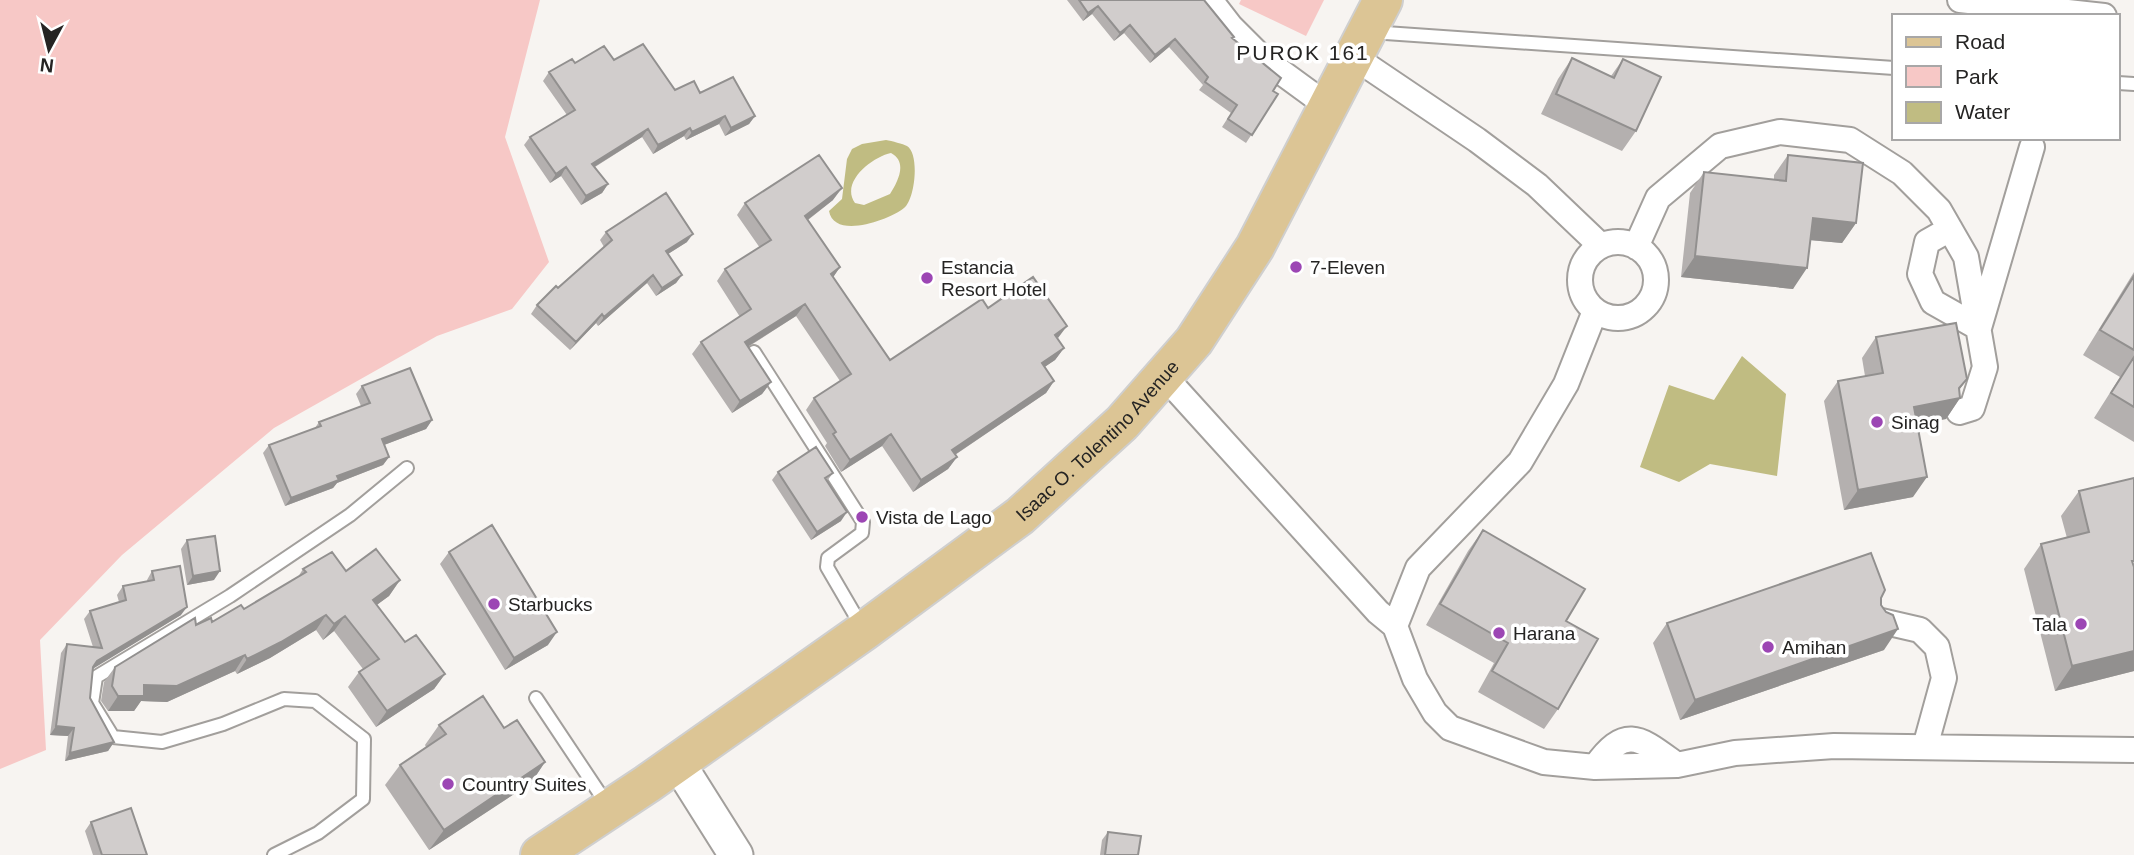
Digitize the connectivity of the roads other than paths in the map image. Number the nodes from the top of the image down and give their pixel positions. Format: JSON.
{"nodes":[{"id":1,"x":1210,"y":0,"type":"edge"},
{"id":2,"x":1960,"y":0,"type":"edge"},
{"id":3,"x":2086,"y":14,"type":"edge"},
{"id":4,"x":1368,"y":30,"type":"edge"},
{"id":5,"x":1892,"y":68,"type":"edge"},
{"id":6,"x":1329,"y":107,"type":"junction"},
{"id":7,"x":2032,"y":147,"type":"dead end"},
{"id":8,"x":1950,"y":229,"type":"junction"},
{"id":9,"x":1601,"y":246,"type":"junction"},
{"id":10,"x":1636,"y":247,"type":"junction"},
{"id":11,"x":1595,"y":311,"type":"junction"},
{"id":12,"x":1979,"y":328,"type":"junction"},
{"id":13,"x":754,"y":352,"type":"edge"},
{"id":14,"x":1164,"y":376,"type":"junction"},
{"id":15,"x":1959,"y":412,"type":"edge"},
{"id":16,"x":407,"y":468,"type":"dead end"},
{"id":17,"x":1881,"y":621,"type":"edge"},
{"id":18,"x":1395,"y":626,"type":"junction"},
{"id":19,"x":864,"y":631,"type":"junction"},
{"id":20,"x":536,"y":698,"type":"dead end"},
{"id":21,"x":1925,"y":747,"type":"junction"},
{"id":22,"x":2134,"y":750,"type":"edge"},
{"id":23,"x":678,"y":763,"type":"junction"},
{"id":24,"x":611,"y":809,"type":"junction"},
{"id":25,"x":274,"y":855,"type":"edge"},
{"id":26,"x":540,"y":855,"type":"edge"},
{"id":27,"x":736,"y":855,"type":"edge"}],
"edges":[{"from":1,"to":6,"type":"street"},
{"from":2,"to":3,"type":"street"},
{"from":4,"to":5,"type":"lane"},
{"from":4,"to":6,"type":"main road","name":"Isaac O. Tolentino Avenue"},
{"from":4,"to":9,"type":"street"},
{"from":6,"to":14,"type":"main road","name":"Isaac O. Tolentino Avenue"},
{"from":7,"to":12,"type":"street"},
{"from":8,"to":10,"type":"street"},
{"from":8,"to":12,"type":"street"},
{"from":8,"to":12,"type":"street"},
{"from":9,"to":10,"type":"street"},
{"from":9,"to":11,"type":"street"},
{"from":10,"to":11,"type":"street"},
{"from":11,"to":18,"type":"street"},
{"from":12,"to":15,"type":"street"},
{"from":13,"to":19,"type":"lane"},
{"from":14,"to":18,"type":"street"},
{"from":14,"to":19,"type":"main road","name":"Isaac O. Tolentino Avenue"},
{"from":16,"to":25,"type":"lane"},
{"from":17,"to":21,"type":"street"},
{"from":18,"to":21,"type":"street"},
{"from":19,"to":23,"type":"main road","name":"Isaac O. Tolentino Avenue"},
{"from":20,"to":24,"type":"lane"},
{"from":21,"to":22,"type":"street"},
{"from":23,"to":24,"type":"main road","name":"Isaac O. Tolentino Avenue"},
{"from":23,"to":27,"type":"main road"},
{"from":24,"to":26,"type":"main road","name":"Isaac O. Tolentino Avenue"}]}
